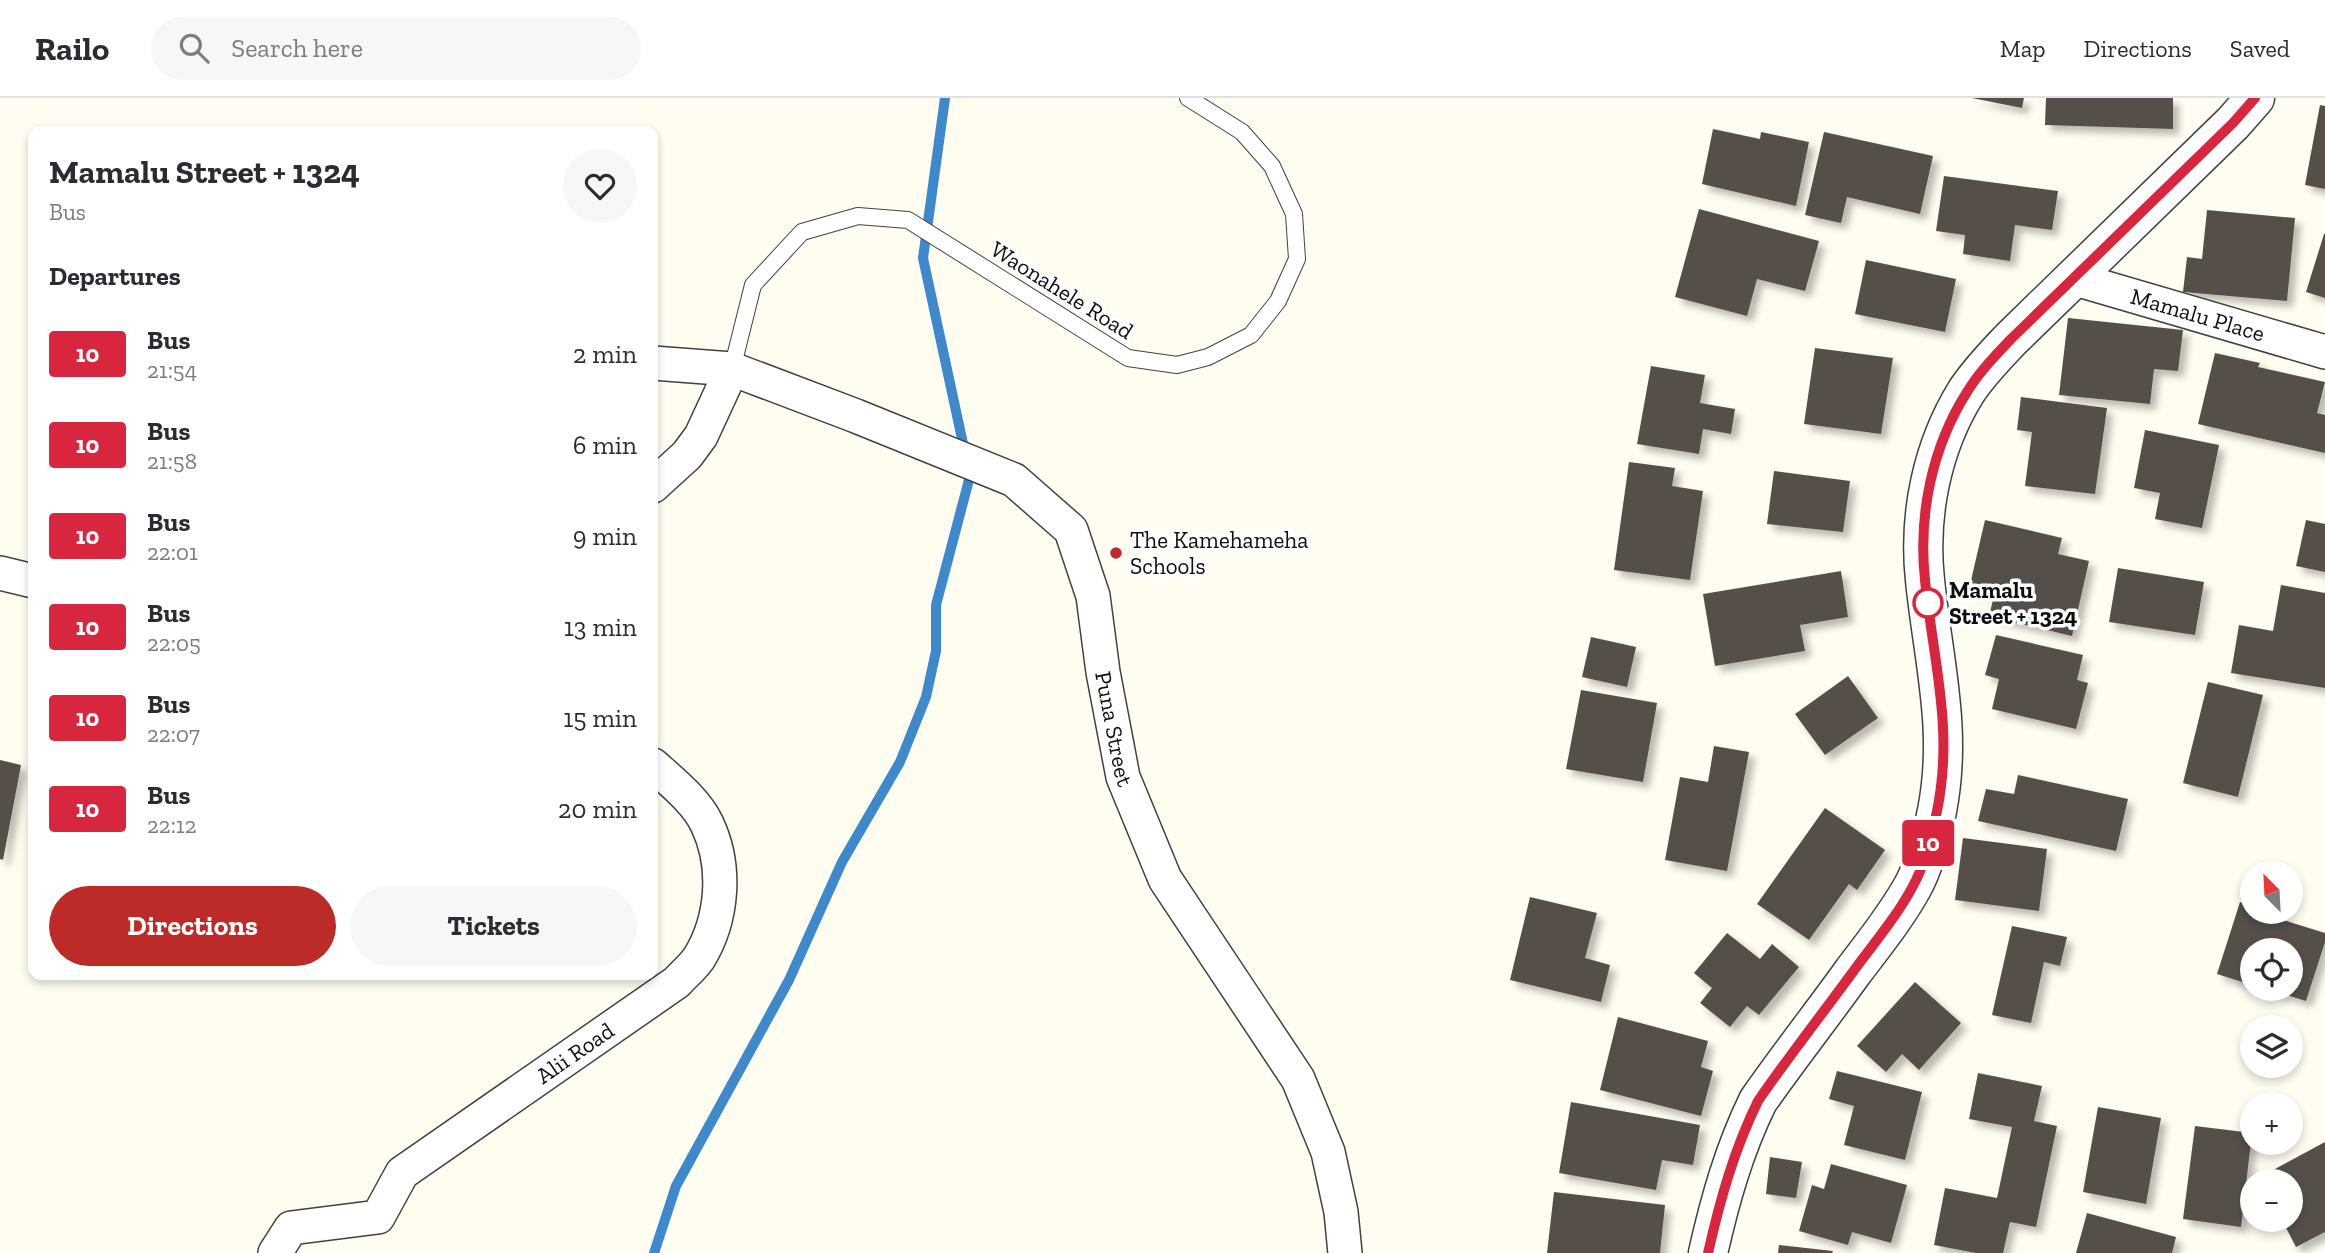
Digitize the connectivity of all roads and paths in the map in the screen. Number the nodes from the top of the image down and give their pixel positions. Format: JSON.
{"nodes":[{"id":1,"x":1188,"y":98,"type":"edge"},
{"id":2,"x":2255,"y":98,"type":"edge"},
{"id":3,"x":2072,"y":278,"type":"junction"},
{"id":4,"x":2325,"y":352,"type":"edge"},
{"id":5,"x":658,"y":363,"type":"edge"},
{"id":6,"x":732,"y":369,"type":"junction"},
{"id":7,"x":658,"y":481,"type":"edge"},
{"id":8,"x":0,"y":573,"type":"edge"},
{"id":9,"x":28,"y":581,"type":"edge"},
{"id":10,"x":658,"y":770,"type":"edge"},
{"id":11,"x":275,"y":1253,"type":"edge"},
{"id":12,"x":1345,"y":1253,"type":"edge"},
{"id":13,"x":1708,"y":1253,"type":"edge"}],
"edges":[{"from":1,"to":6,"type":"lane","name":"Waonahele Road"},
{"from":2,"to":3,"type":"street"},
{"from":3,"to":4,"type":"street","name":"Mamalu Place"},
{"from":3,"to":13,"type":"street"},
{"from":5,"to":6,"type":"street","name":"Puna Street"},
{"from":6,"to":7,"type":"street"},
{"from":6,"to":12,"type":"street","name":"Puna Street"},
{"from":8,"to":9,"type":"street"},
{"from":10,"to":11,"type":"street","name":"Alii Road"}]}
